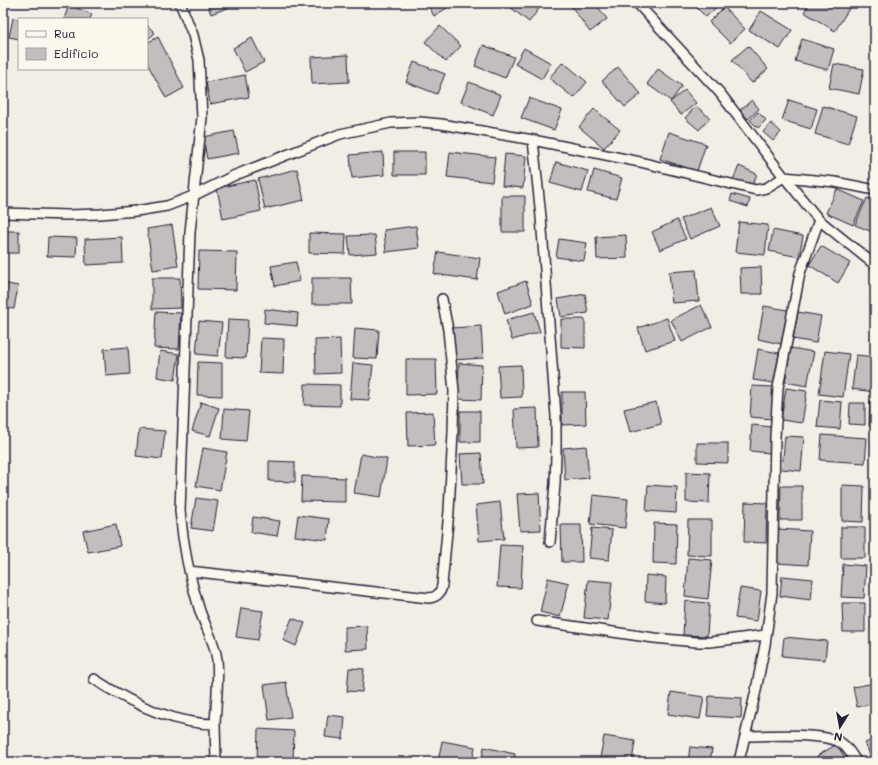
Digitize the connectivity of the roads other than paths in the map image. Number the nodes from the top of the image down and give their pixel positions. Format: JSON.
{"nodes":[{"id":1,"x":637,"y":3,"type":"edge"},
{"id":2,"x":181,"y":4,"type":"edge"},
{"id":3,"x":533,"y":140,"type":"junction"},
{"id":4,"x":784,"y":177,"type":"junction"},
{"id":5,"x":875,"y":190,"type":"edge"},
{"id":6,"x":193,"y":196,"type":"junction"},
{"id":7,"x":3,"y":213,"type":"edge"},
{"id":8,"x":819,"y":220,"type":"junction"},
{"id":9,"x":875,"y":265,"type":"edge"},
{"id":10,"x":442,"y":299,"type":"dead end"},
{"id":11,"x":550,"y":542,"type":"dead end"},
{"id":12,"x":189,"y":571,"type":"junction"},
{"id":13,"x":537,"y":621,"type":"dead end"},
{"id":14,"x":766,"y":635,"type":"junction"},
{"id":15,"x":94,"y":678,"type":"dead end"},
{"id":16,"x":215,"y":724,"type":"junction"},
{"id":17,"x":745,"y":736,"type":"junction"},
{"id":18,"x":739,"y":760,"type":"dead end"},
{"id":19,"x":216,"y":762,"type":"edge"},
{"id":20,"x":857,"y":762,"type":"edge"}],
"edges":[{"from":1,"to":4,"type":"street"},
{"from":2,"to":6,"type":"street"},
{"from":3,"to":4,"type":"street"},
{"from":3,"to":6,"type":"street"},
{"from":3,"to":11,"type":"street"},
{"from":4,"to":5,"type":"street"},
{"from":4,"to":8,"type":"street"},
{"from":6,"to":7,"type":"street"},
{"from":6,"to":12,"type":"street"},
{"from":8,"to":9,"type":"street"},
{"from":8,"to":14,"type":"street"},
{"from":10,"to":12,"type":"street"},
{"from":12,"to":16,"type":"street"},
{"from":13,"to":14,"type":"street"},
{"from":14,"to":17,"type":"street"},
{"from":15,"to":16,"type":"street"},
{"from":16,"to":19,"type":"street"},
{"from":17,"to":18,"type":"street"},
{"from":17,"to":20,"type":"street"}]}
